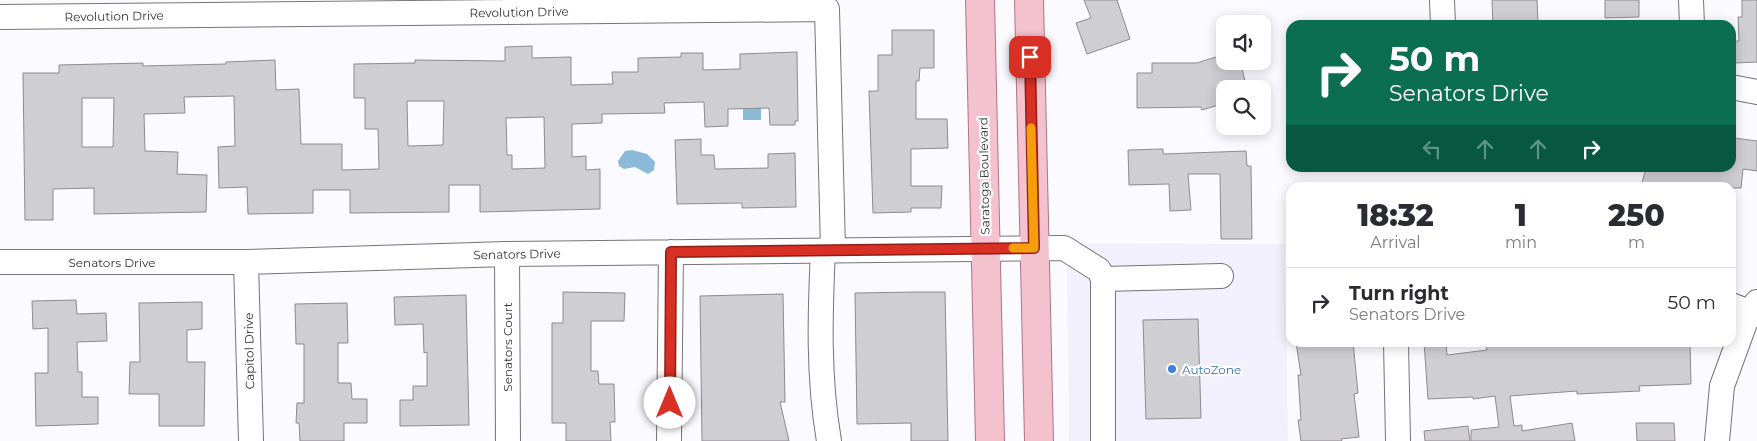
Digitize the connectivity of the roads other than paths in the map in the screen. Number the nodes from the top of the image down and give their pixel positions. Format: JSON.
{"nodes":[{"id":1,"x":980,"y":0,"type":"edge"},
{"id":2,"x":1028,"y":0,"type":"edge"},
{"id":3,"x":1442,"y":0,"type":"edge"},
{"id":4,"x":1692,"y":0,"type":"edge"},
{"id":5,"x":0,"y":18,"type":"edge"},
{"id":6,"x":1443,"y":20,"type":"edge"},
{"id":7,"x":1692,"y":20,"type":"edge"},
{"id":8,"x":1736,"y":88,"type":"edge"},
{"id":9,"x":1757,"y":92,"type":"edge"},
{"id":10,"x":986,"y":248,"type":"junction"},
{"id":11,"x":1034,"y":248,"type":"junction"},
{"id":12,"x":828,"y":250,"type":"junction"},
{"id":13,"x":671,"y":252,"type":"junction"},
{"id":14,"x":507,"y":254,"type":"junction"},
{"id":15,"x":0,"y":262,"type":"edge"},
{"id":16,"x":246,"y":262,"type":"junction"},
{"id":17,"x":1221,"y":276,"type":"dead end"},
{"id":18,"x":1102,"y":279,"type":"junction"},
{"id":19,"x":1749,"y":308,"type":"edge"},
{"id":20,"x":1736,"y":346,"type":"edge"},
{"id":21,"x":1396,"y":347,"type":"edge"},
{"id":22,"x":1736,"y":347,"type":"edge"},
{"id":23,"x":251,"y":441,"type":"edge"},
{"id":24,"x":508,"y":441,"type":"edge"},
{"id":25,"x":669,"y":441,"type":"edge"},
{"id":26,"x":829,"y":441,"type":"edge"},
{"id":27,"x":990,"y":441,"type":"edge"},
{"id":28,"x":1039,"y":441,"type":"edge"},
{"id":29,"x":1103,"y":441,"type":"edge"},
{"id":30,"x":1398,"y":441,"type":"edge"},
{"id":31,"x":1717,"y":441,"type":"edge"}],
"edges":[{"from":1,"to":10,"type":"main road","name":"Saratoga Boulevard"},
{"from":2,"to":11,"type":"main road"},
{"from":3,"to":6,"type":"street"},
{"from":4,"to":7,"type":"street"},
{"from":5,"to":12,"type":"street","name":"Revolution Drive"},
{"from":8,"to":9,"type":"street"},
{"from":10,"to":11,"type":"street","name":"Senators Drive"},
{"from":10,"to":12,"type":"street","name":"Senators Drive"},
{"from":10,"to":27,"type":"main road","name":"Saratoga Boulevard"},
{"from":11,"to":18,"type":"street","name":"Senators Drive"},
{"from":11,"to":28,"type":"main road"},
{"from":12,"to":13,"type":"street","name":"Senators Drive"},
{"from":12,"to":26,"type":"street"},
{"from":13,"to":14,"type":"street","name":"Senators Drive"},
{"from":13,"to":25,"type":"street"},
{"from":14,"to":16,"type":"street","name":"Senators Drive"},
{"from":14,"to":24,"type":"street","name":"Senators Court"},
{"from":15,"to":16,"type":"street","name":"Senators Drive"},
{"from":16,"to":23,"type":"street","name":"Capitol Drive"},
{"from":17,"to":18,"type":"street"},
{"from":18,"to":29,"type":"street"},
{"from":19,"to":20,"type":"street"},
{"from":21,"to":30,"type":"street"},
{"from":22,"to":31,"type":"street"}]}
